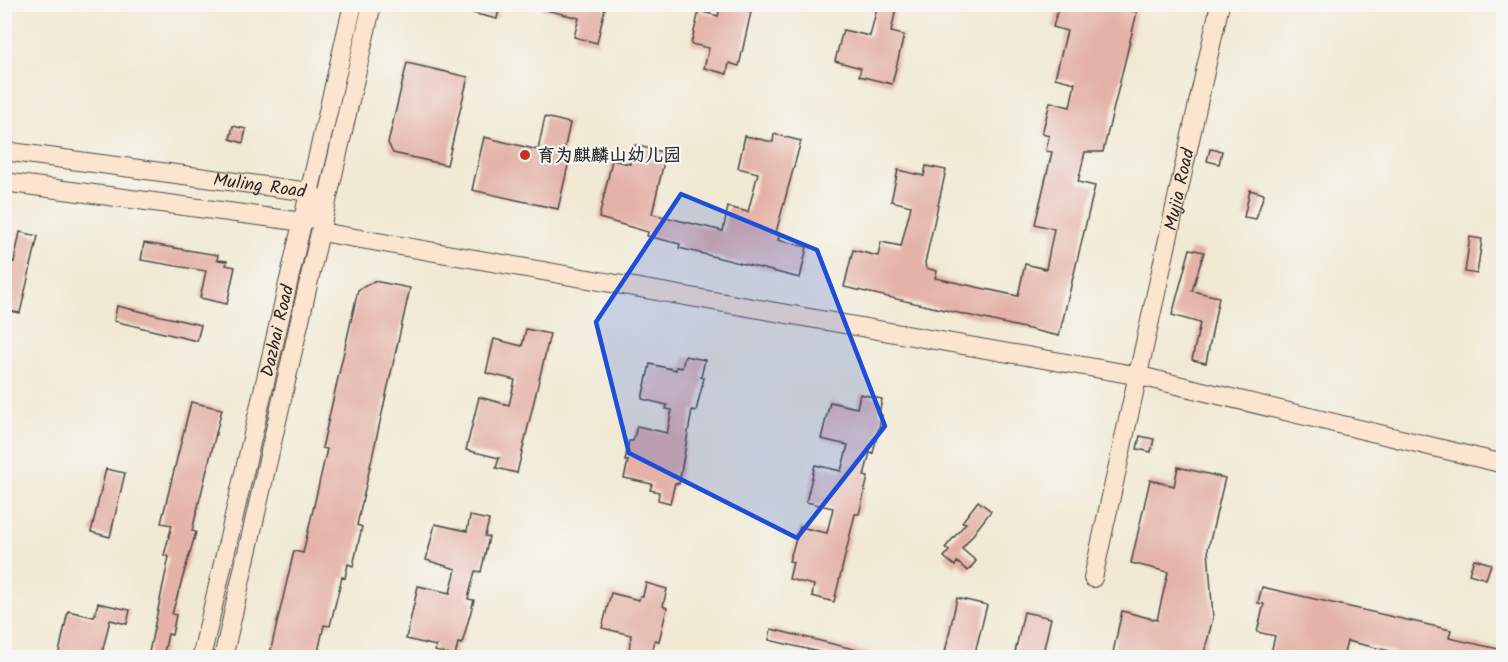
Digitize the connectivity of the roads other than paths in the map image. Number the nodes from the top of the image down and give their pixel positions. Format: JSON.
{"nodes":[{"id":1,"x":353,"y":4,"type":"edge"},
{"id":2,"x":372,"y":4,"type":"edge"},
{"id":3,"x":1220,"y":4,"type":"edge"},
{"id":4,"x":4,"y":151,"type":"edge"},
{"id":5,"x":4,"y":182,"type":"edge"},
{"id":6,"x":310,"y":192,"type":"junction"},
{"id":7,"x":327,"y":208,"type":"junction"},
{"id":8,"x":303,"y":222,"type":"junction"},
{"id":9,"x":321,"y":232,"type":"junction"},
{"id":10,"x":1140,"y":376,"type":"junction"},
{"id":11,"x":1503,"y":464,"type":"edge"},
{"id":12,"x":1093,"y":578,"type":"dead end"},
{"id":13,"x":201,"y":657,"type":"edge"},
{"id":14,"x":223,"y":657,"type":"edge"}],
"edges":[{"from":1,"to":6,"type":"street","name":"Dazhai Road"},
{"from":2,"to":7,"type":"street","name":"Dazhai Road"},
{"from":3,"to":10,"type":"street","name":"Mujia Road"},
{"from":4,"to":6,"type":"street","name":"Muling Road"},
{"from":5,"to":8,"type":"street","name":"Muling Road"},
{"from":6,"to":7,"type":"street","name":"Muling Road"},
{"from":6,"to":8,"type":"street","name":"Dazhai Road"},
{"from":7,"to":8,"type":"street","name":"Muling Road"},
{"from":7,"to":9,"type":"street","name":"Dazhai Road"},
{"from":8,"to":13,"type":"street","name":"Dazhai Road"},
{"from":9,"to":10,"type":"street"},
{"from":9,"to":14,"type":"street","name":"Dazhai Road"},
{"from":10,"to":11,"type":"street"},
{"from":10,"to":12,"type":"street","name":"Mujia Road"}]}
